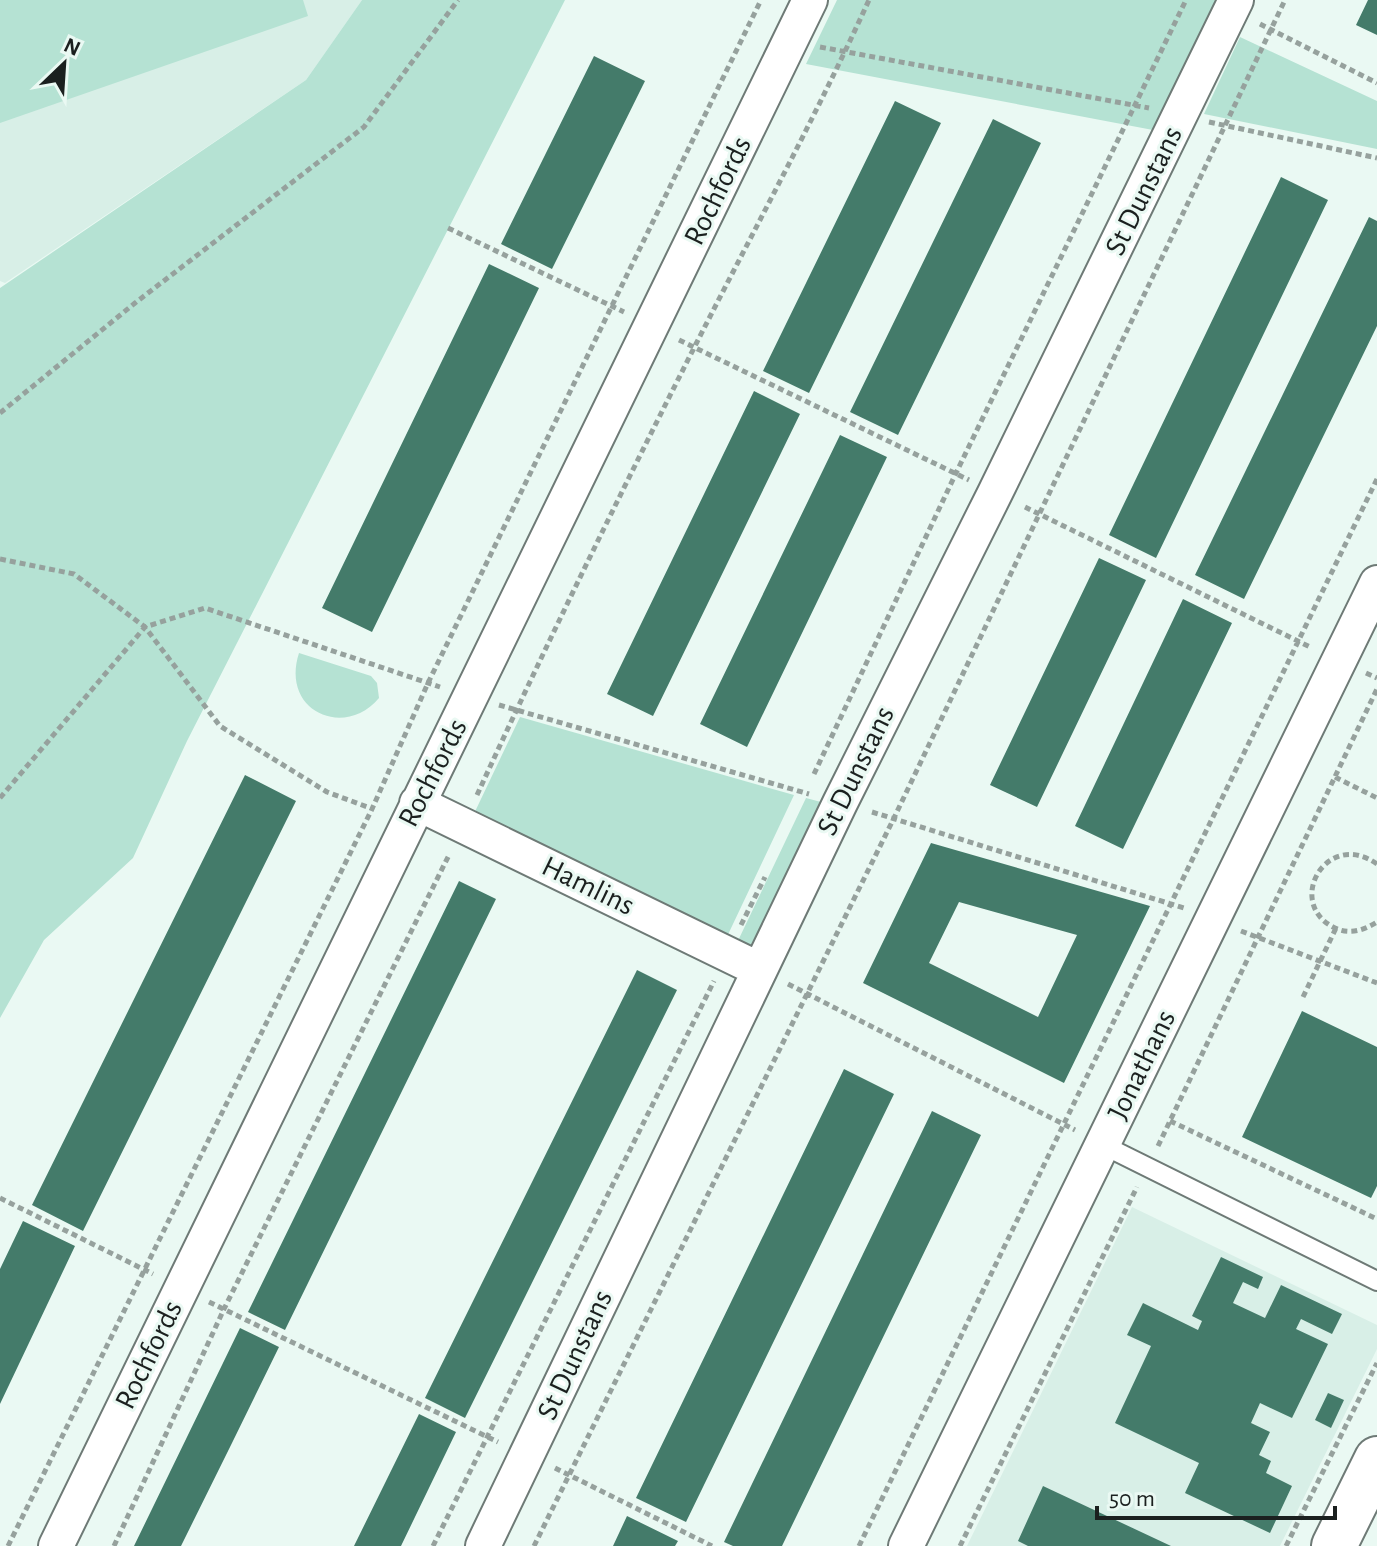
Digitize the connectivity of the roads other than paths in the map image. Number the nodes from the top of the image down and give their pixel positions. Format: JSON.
{"nodes":[{"id":1,"x":810,"y":0,"type":"edge"},
{"id":2,"x":1233,"y":5,"type":"edge"},
{"id":3,"x":1377,"y":583,"type":"edge"},
{"id":4,"x":412,"y":813,"type":"junction"},
{"id":5,"x":758,"y":969,"type":"junction"},
{"id":6,"x":1103,"y":1145,"type":"junction"},
{"id":7,"x":1377,"y":1281,"type":"edge"},
{"id":8,"x":1377,"y":1459,"type":"edge"},
{"id":9,"x":56,"y":1546,"type":"edge"},
{"id":10,"x":483,"y":1546,"type":"edge"},
{"id":11,"x":906,"y":1546,"type":"edge"},
{"id":12,"x":1334,"y":1546,"type":"edge"}],
"edges":[{"from":1,"to":4,"type":"street","name":"Rochfords"},
{"from":2,"to":5,"type":"street","name":"St Dunstans"},
{"from":3,"to":6,"type":"street","name":"Jonathans"},
{"from":4,"to":5,"type":"street","name":"Hamlins"},
{"from":4,"to":9,"type":"street","name":"Rochfords"},
{"from":5,"to":10,"type":"street","name":"St Dunstans"},
{"from":6,"to":7,"type":"lane"},
{"from":6,"to":11,"type":"street","name":"Jonathans"},
{"from":8,"to":12,"type":"street"}]}
